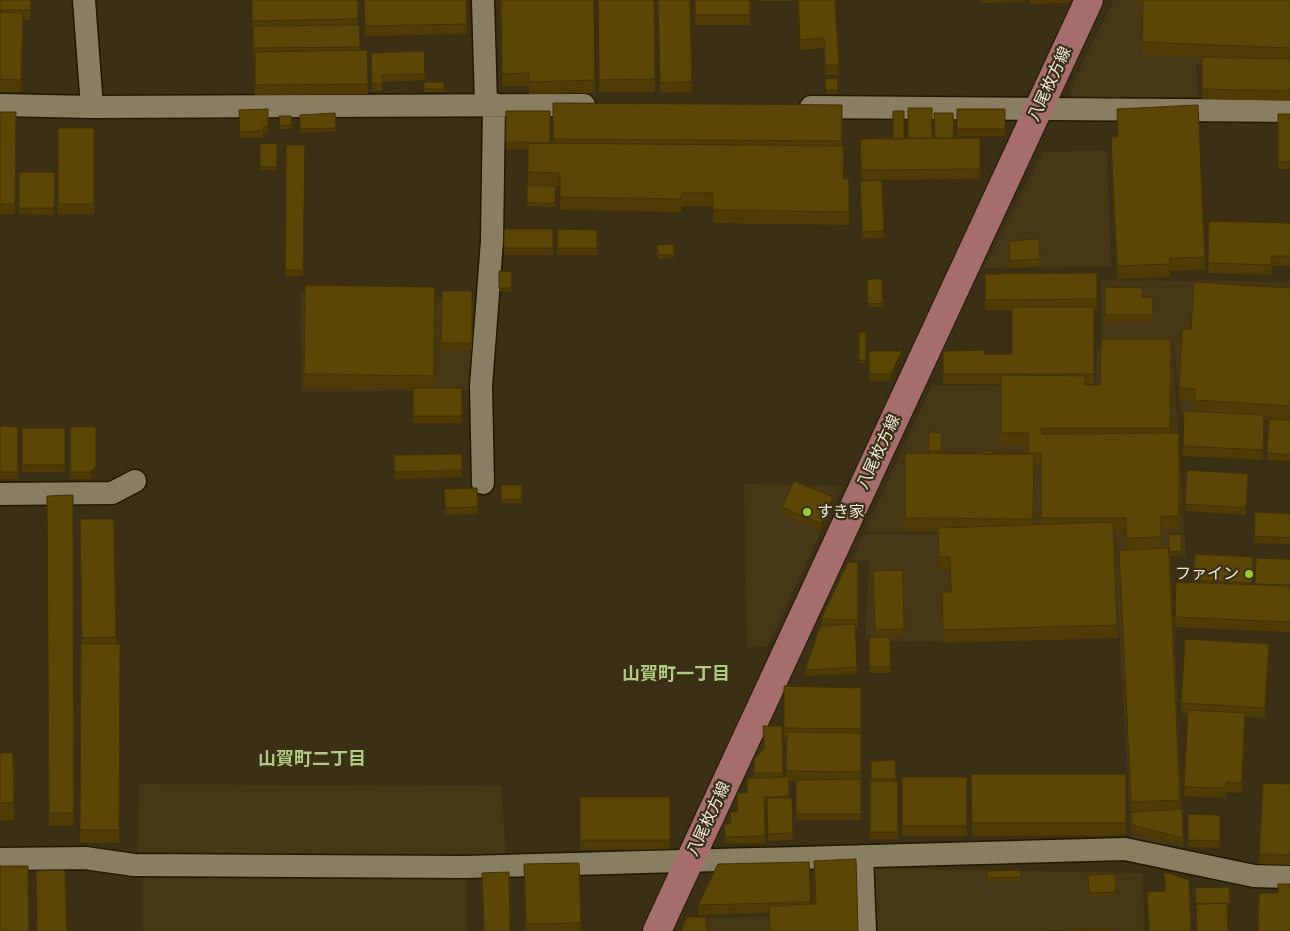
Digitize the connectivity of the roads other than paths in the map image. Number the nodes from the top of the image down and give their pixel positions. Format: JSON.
{"nodes":[{"id":1,"x":84,"y":0,"type":"edge"},
{"id":2,"x":483,"y":0,"type":"edge"},
{"id":3,"x":1089,"y":0,"type":"edge"},
{"id":4,"x":490,"y":104,"type":"junction"},
{"id":5,"x":0,"y":105,"type":"edge"},
{"id":6,"x":602,"y":105,"type":"edge"},
{"id":7,"x":789,"y":106,"type":"edge"},
{"id":8,"x":92,"y":107,"type":"junction"},
{"id":9,"x":1039,"y":108,"type":"junction"},
{"id":10,"x":1290,"y":111,"type":"edge"},
{"id":11,"x":135,"y":481,"type":"dead end"},
{"id":12,"x":484,"y":483,"type":"dead end"},
{"id":13,"x":0,"y":494,"type":"edge"},
{"id":14,"x":862,"y":856,"type":"junction"},
{"id":15,"x":0,"y":859,"type":"edge"},
{"id":16,"x":689,"y":862,"type":"junction"},
{"id":17,"x":1290,"y":877,"type":"edge"},
{"id":18,"x":658,"y":931,"type":"edge"},
{"id":19,"x":865,"y":931,"type":"edge"}],
"edges":[{"from":1,"to":8,"type":"street"},
{"from":2,"to":4,"type":"street"},
{"from":3,"to":9,"type":"main road","name":"八尾枚方線"},
{"from":4,"to":6,"type":"street"},
{"from":4,"to":8,"type":"street"},
{"from":4,"to":12,"type":"street"},
{"from":5,"to":8,"type":"street"},
{"from":7,"to":9,"type":"street"},
{"from":9,"to":10,"type":"street"},
{"from":9,"to":16,"type":"main road","name":"八尾枚方線"},
{"from":11,"to":13,"type":"street"},
{"from":14,"to":16,"type":"street"},
{"from":14,"to":17,"type":"street"},
{"from":14,"to":19,"type":"street"},
{"from":15,"to":16,"type":"street"},
{"from":16,"to":18,"type":"main road","name":"八尾枚方線"}]}
